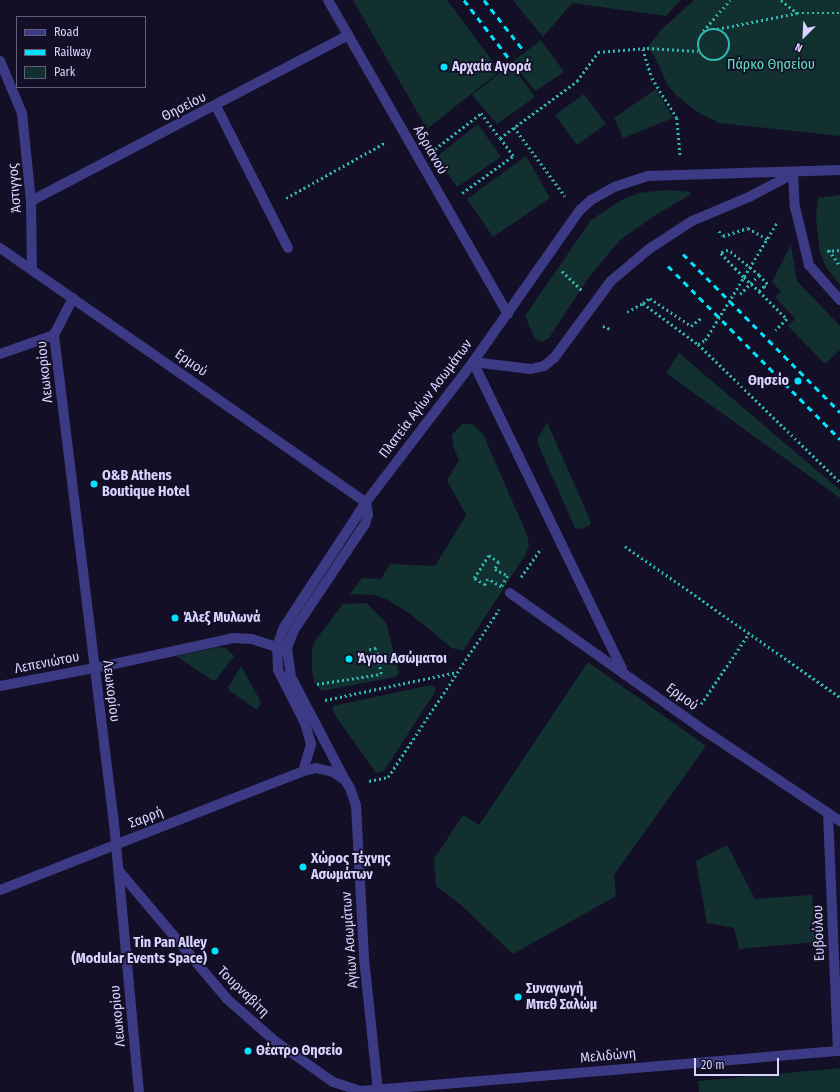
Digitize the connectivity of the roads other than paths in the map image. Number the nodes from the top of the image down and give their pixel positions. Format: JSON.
{"nodes":[{"id":1,"x":328,"y":0,"type":"edge"},
{"id":2,"x":348,"y":35,"type":"junction"},
{"id":3,"x":0,"y":60,"type":"edge"},
{"id":4,"x":216,"y":106,"type":"junction"},
{"id":5,"x":840,"y":170,"type":"edge"},
{"id":6,"x":793,"y":174,"type":"junction"},
{"id":7,"x":31,"y":201,"type":"junction"},
{"id":8,"x":0,"y":248,"type":"edge"},
{"id":9,"x":288,"y":248,"type":"dead end"},
{"id":10,"x":32,"y":270,"type":"junction"},
{"id":11,"x":73,"y":298,"type":"junction"},
{"id":12,"x":840,"y":300,"type":"edge"},
{"id":13,"x":508,"y":314,"type":"junction"},
{"id":14,"x":54,"y":335,"type":"junction"},
{"id":15,"x":0,"y":354,"type":"edge"},
{"id":16,"x":473,"y":362,"type":"junction"},
{"id":17,"x":366,"y":502,"type":"junction"},
{"id":18,"x":510,"y":593,"type":"road end"},
{"id":19,"x":277,"y":647,"type":"junction"},
{"id":20,"x":287,"y":658,"type":"junction"},
{"id":21,"x":94,"y":668,"type":"junction"},
{"id":22,"x":622,"y":671,"type":"junction"},
{"id":23,"x":0,"y":686,"type":"edge"},
{"id":24,"x":303,"y":771,"type":"junction"},
{"id":25,"x":347,"y":784,"type":"junction"},
{"id":26,"x":828,"y":813,"type":"junction"},
{"id":27,"x":840,"y":821,"type":"edge"},
{"id":28,"x":116,"y":844,"type":"junction"},
{"id":29,"x":119,"y":871,"type":"junction"},
{"id":30,"x":0,"y":890,"type":"edge"},
{"id":31,"x":839,"y":1051,"type":"edge"},
{"id":32,"x":378,"y":1091,"type":"edge"},
{"id":33,"x":139,"y":1092,"type":"edge"}],
"edges":[{"from":1,"to":2,"type":"street","name":"Αδριανού"},
{"from":2,"to":4,"type":"street","name":"Θησείου"},
{"from":2,"to":13,"type":"street","name":"Αδριανού"},
{"from":3,"to":7,"type":"street","name":"Άστιγγος"},
{"from":4,"to":7,"type":"street","name":"Θησείου"},
{"from":4,"to":9,"type":"street"},
{"from":5,"to":6,"type":"street","name":"Πλατεία Αγίων Ασωμάτων"},
{"from":6,"to":12,"type":"street"},
{"from":6,"to":13,"type":"street","name":"Πλατεία Αγίων Ασωμάτων"},
{"from":6,"to":16,"type":"street"},
{"from":7,"to":10,"type":"street","name":"Άστιγγος"},
{"from":8,"to":10,"type":"street","name":"Ερμού"},
{"from":10,"to":11,"type":"street","name":"Ερμού"},
{"from":11,"to":14,"type":"street","name":"Λεωκορίου"},
{"from":11,"to":17,"type":"street","name":"Ερμού"},
{"from":13,"to":16,"type":"street","name":"Πλατεία Αγίων Ασωμάτων"},
{"from":14,"to":15,"type":"street"},
{"from":14,"to":21,"type":"street","name":"Λεωκορίου"},
{"from":16,"to":17,"type":"street","name":"Πλατεία Αγίων Ασωμάτων"},
{"from":16,"to":22,"type":"street"},
{"from":17,"to":19,"type":"street","name":"Πλατεία Αγίων Ασωμάτων"},
{"from":17,"to":20,"type":"street"},
{"from":18,"to":22,"type":"street","name":"Ερμού"},
{"from":19,"to":20,"type":"street"},
{"from":19,"to":21,"type":"street","name":"Λεπενιώτου"},
{"from":19,"to":24,"type":"street","name":"Πλατεία Αγίων Ασωμάτων"},
{"from":20,"to":25,"type":"street"},
{"from":21,"to":23,"type":"street","name":"Λεπενιώτου"},
{"from":21,"to":28,"type":"street","name":"Λεωκορίου"},
{"from":22,"to":26,"type":"street","name":"Ερμού"},
{"from":24,"to":25,"type":"street"},
{"from":24,"to":28,"type":"street","name":"Σαρρή"},
{"from":25,"to":32,"type":"street","name":"Αγίων Ασωμάτων"},
{"from":26,"to":27,"type":"street","name":"Ερμού"},
{"from":26,"to":31,"type":"street","name":"Ευβούλου"},
{"from":28,"to":29,"type":"street","name":"Λεωκορίου"},
{"from":28,"to":30,"type":"street","name":"Σαρρή"},
{"from":29,"to":32,"type":"street","name":"Τουρναβίτη"},
{"from":29,"to":33,"type":"street","name":"Λεωκορίου"},
{"from":31,"to":32,"type":"street","name":"Μελιδώνη"}]}
